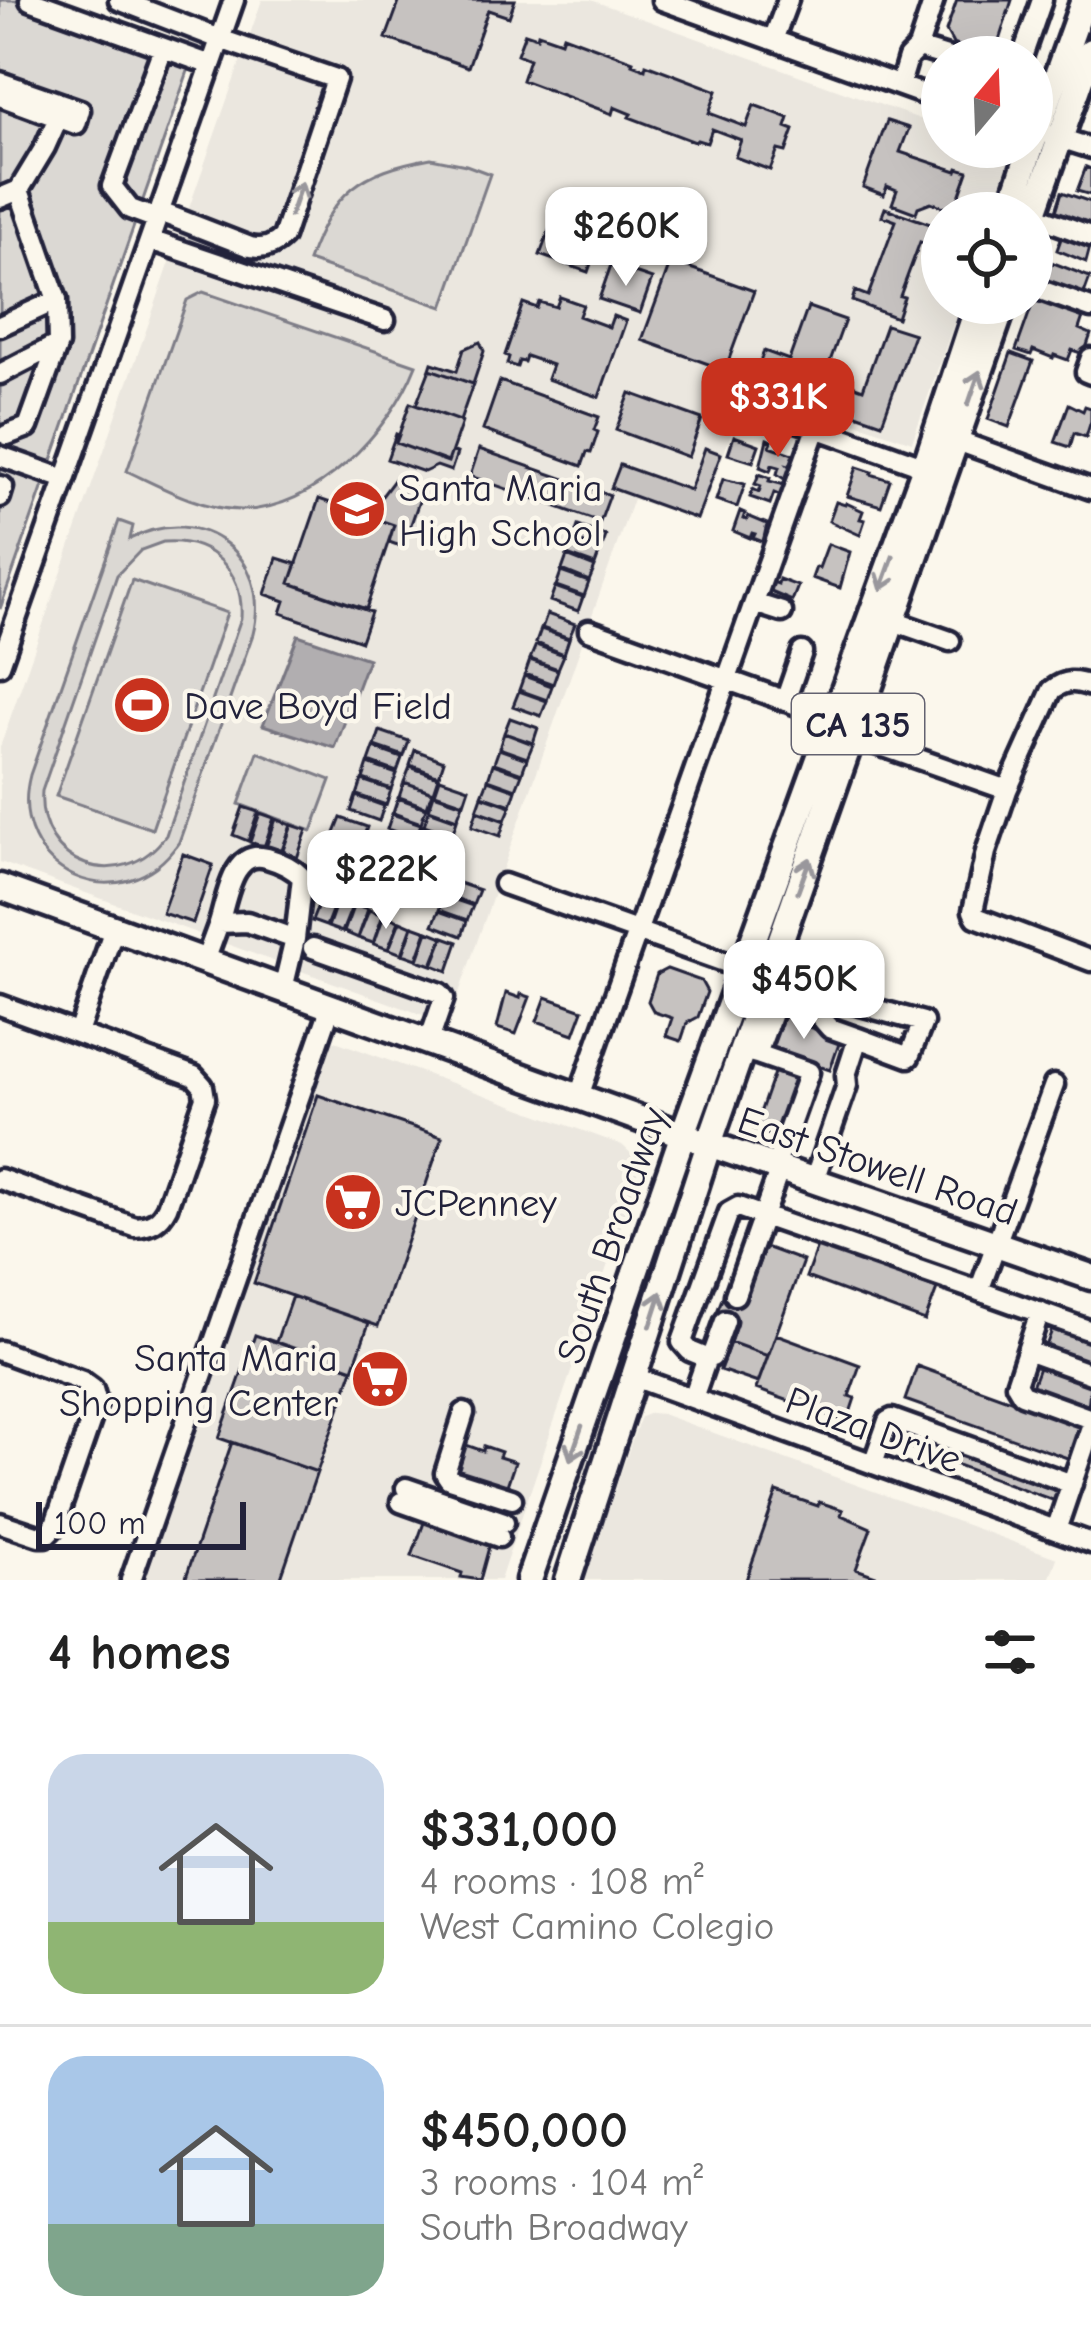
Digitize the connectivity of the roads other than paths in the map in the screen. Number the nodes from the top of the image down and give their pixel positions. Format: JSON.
{"nodes":[{"id":1,"x":30,"y":0,"type":"edge"},
{"id":2,"x":234,"y":0,"type":"edge"},
{"id":3,"x":662,"y":0,"type":"edge"},
{"id":4,"x":788,"y":0,"type":"edge"},
{"id":5,"x":934,"y":0,"type":"edge"},
{"id":6,"x":1042,"y":0,"type":"edge"},
{"id":7,"x":1084,"y":0,"type":"edge"},
{"id":8,"x":124,"y":1,"type":"edge"},
{"id":9,"x":171,"y":9,"type":"edge"},
{"id":10,"x":1029,"y":36,"type":"edge"},
{"id":11,"x":220,"y":39,"type":"junction"},
{"id":12,"x":773,"y":40,"type":"junction"},
{"id":13,"x":163,"y":48,"type":"junction"},
{"id":14,"x":918,"y":48,"type":"junction"},
{"id":15,"x":921,"y":49,"type":"edge"},
{"id":16,"x":1091,"y":51,"type":"edge"},
{"id":17,"x":211,"y":65,"type":"junction"},
{"id":18,"x":0,"y":82,"type":"edge"},
{"id":19,"x":900,"y":86,"type":"junction"},
{"id":20,"x":921,"y":93,"type":"edge"},
{"id":21,"x":1053,"y":94,"type":"edge"},
{"id":22,"x":0,"y":96,"type":"edge"},
{"id":23,"x":1053,"y":114,"type":"edge"},
{"id":24,"x":58,"y":118,"type":"junction"},
{"id":25,"x":1053,"y":142,"type":"edge"},
{"id":26,"x":1091,"y":148,"type":"edge"},
{"id":27,"x":19,"y":190,"type":"junction"},
{"id":28,"x":0,"y":198,"type":"edge"},
{"id":29,"x":158,"y":215,"type":"junction"},
{"id":30,"x":1053,"y":224,"type":"edge"},
{"id":31,"x":212,"y":232,"type":"junction"},
{"id":32,"x":1091,"y":236,"type":"edge"},
{"id":33,"x":150,"y":240,"type":"junction"},
{"id":34,"x":203,"y":258,"type":"junction"},
{"id":35,"x":1053,"y":298,"type":"edge"},
{"id":36,"x":57,"y":300,"type":"junction"},
{"id":37,"x":1091,"y":308,"type":"edge"},
{"id":38,"x":385,"y":320,"type":"dead end"},
{"id":39,"x":974,"y":324,"type":"edge"},
{"id":40,"x":995,"y":324,"type":"edge"},
{"id":41,"x":0,"y":326,"type":"edge"},
{"id":42,"x":58,"y":344,"type":"junction"},
{"id":43,"x":1091,"y":358,"type":"edge"},
{"id":44,"x":0,"y":374,"type":"edge"},
{"id":45,"x":1091,"y":374,"type":"edge"},
{"id":46,"x":741,"y":400,"type":"dead end"},
{"id":47,"x":3,"y":427,"type":"edge"},
{"id":48,"x":816,"y":428,"type":"junction"},
{"id":49,"x":946,"y":437,"type":"junction"},
{"id":50,"x":0,"y":456,"type":"edge"},
{"id":51,"x":935,"y":470,"type":"junction"},
{"id":52,"x":65,"y":479,"type":"junction"},
{"id":53,"x":0,"y":486,"type":"edge"},
{"id":54,"x":1091,"y":489,"type":"edge"},
{"id":55,"x":0,"y":496,"type":"edge"},
{"id":56,"x":754,"y":602,"type":"junction"},
{"id":57,"x":782,"y":612,"type":"dead end"},
{"id":58,"x":893,"y":621,"type":"junction"},
{"id":59,"x":589,"y":630,"type":"dead end"},
{"id":60,"x":950,"y":641,"type":"dead end"},
{"id":61,"x":802,"y":652,"type":"dead end"},
{"id":62,"x":1,"y":656,"type":"edge"},
{"id":63,"x":727,"y":680,"type":"junction"},
{"id":64,"x":1091,"y":686,"type":"edge"},
{"id":65,"x":785,"y":701,"type":"junction"},
{"id":66,"x":845,"y":727,"type":"junction"},
{"id":67,"x":1007,"y":790,"type":"junction"},
{"id":68,"x":504,"y":884,"type":"dead end"},
{"id":69,"x":0,"y":887,"type":"edge"},
{"id":70,"x":219,"y":923,"type":"junction"},
{"id":71,"x":114,"y":928,"type":"junction"},
{"id":72,"x":637,"y":932,"type":"junction"},
{"id":73,"x":304,"y":944,"type":"junction"},
{"id":74,"x":205,"y":961,"type":"junction"},
{"id":75,"x":1091,"y":962,"type":"edge"},
{"id":76,"x":283,"y":989,"type":"junction"},
{"id":77,"x":772,"y":989,"type":"junction"},
{"id":78,"x":820,"y":1004,"type":"junction"},
{"id":79,"x":0,"y":1005,"type":"edge"},
{"id":80,"x":331,"y":1006,"type":"junction"},
{"id":81,"x":876,"y":1010,"type":"junction"},
{"id":82,"x":78,"y":1033,"type":"junction"},
{"id":83,"x":861,"y":1040,"type":"junction"},
{"id":84,"x":429,"y":1041,"type":"junction"},
{"id":85,"x":750,"y":1052,"type":"junction"},
{"id":86,"x":1054,"y":1085,"type":"dead end"},
{"id":87,"x":579,"y":1096,"type":"junction"},
{"id":88,"x":683,"y":1134,"type":"junction"},
{"id":89,"x":709,"y":1144,"type":"junction"},
{"id":90,"x":777,"y":1168,"type":"junction"},
{"id":91,"x":0,"y":1179,"type":"edge"},
{"id":92,"x":814,"y":1180,"type":"junction"},
{"id":93,"x":764,"y":1216,"type":"junction"},
{"id":94,"x":995,"y":1244,"type":"junction"},
{"id":95,"x":1091,"y":1277,"type":"edge"},
{"id":96,"x":979,"y":1291,"type":"junction"},
{"id":97,"x":734,"y":1295,"type":"dead end"},
{"id":98,"x":1040,"y":1312,"type":"junction"},
{"id":99,"x":725,"y":1321,"type":"dead end"},
{"id":100,"x":1091,"y":1330,"type":"edge"},
{"id":101,"x":0,"y":1352,"type":"edge"},
{"id":102,"x":1027,"y":1352,"type":"junction"},
{"id":103,"x":707,"y":1358,"type":"junction"},
{"id":104,"x":1091,"y":1374,"type":"edge"},
{"id":105,"x":634,"y":1377,"type":"junction"},
{"id":106,"x":693,"y":1398,"type":"junction"},
{"id":107,"x":464,"y":1413,"type":"dead end"},
{"id":108,"x":1091,"y":1423,"type":"edge"},
{"id":109,"x":873,"y":1464,"type":"junction"},
{"id":110,"x":1072,"y":1484,"type":"junction"},
{"id":111,"x":404,"y":1495,"type":"dead end"},
{"id":112,"x":512,"y":1499,"type":"dead end"},
{"id":113,"x":0,"y":1522,"type":"edge"},
{"id":114,"x":501,"y":1529,"type":"dead end"},
{"id":115,"x":1056,"y":1530,"type":"junction"},
{"id":116,"x":1091,"y":1543,"type":"edge"},
{"id":117,"x":131,"y":1580,"type":"edge"},
{"id":118,"x":529,"y":1580,"type":"edge"},
{"id":119,"x":568,"y":1580,"type":"edge"}],
"edges":[{"from":1,"to":13,"type":"street"},
{"from":2,"to":11,"type":"street"},
{"from":3,"to":12,"type":"street"},
{"from":4,"to":12,"type":"street"},
{"from":5,"to":14,"type":"street"},
{"from":6,"to":10,"type":"street"},
{"from":7,"to":21,"type":"main road"},
{"from":8,"to":9,"type":"street"},
{"from":9,"to":11,"type":"street"},
{"from":11,"to":17,"type":"street"},
{"from":31,"to":11,"type":"street","one_way":true},
{"from":12,"to":19,"type":"street"},
{"from":13,"to":17,"type":"street"},
{"from":13,"to":29,"type":"street"},
{"from":14,"to":15,"type":"street"},
{"from":14,"to":19,"type":"street"},
{"from":16,"to":23,"type":"main road"},
{"from":17,"to":29,"type":"street"},
{"from":18,"to":24,"type":"street"},
{"from":19,"to":20,"type":"street"},
{"from":22,"to":24,"type":"street"},
{"from":24,"to":27,"type":"street"},
{"from":25,"to":26,"type":"street"},
{"from":27,"to":28,"type":"street"},
{"from":27,"to":36,"type":"street"},
{"from":29,"to":31,"type":"street"},
{"from":29,"to":33,"type":"street"},
{"from":30,"to":32,"type":"street"},
{"from":31,"to":34,"type":"street"},
{"from":33,"to":34,"type":"street"},
{"from":33,"to":52,"type":"street"},
{"from":34,"to":38,"type":"street"},
{"from":35,"to":37,"type":"street"},
{"from":36,"to":41,"type":"street"},
{"from":36,"to":42,"type":"street"},
{"from":39,"to":49,"type":"main road","name":"South Broadway","number":"CA 135"},
{"from":49,"to":40,"type":"main road","name":"South Broadway","number":"CA 135","one_way":true},
{"from":42,"to":44,"type":"street"},
{"from":42,"to":47,"type":"street"},
{"from":43,"to":45,"type":"street"},
{"from":46,"to":48,"type":"street"},
{"from":47,"to":50,"type":"street"},
{"from":48,"to":51,"type":"street"},
{"from":48,"to":56,"type":"street"},
{"from":49,"to":51,"type":"main road","name":"South Broadway","number":"CA 135"},
{"from":49,"to":54,"type":"street"},
{"from":50,"to":52,"type":"street"},
{"from":51,"to":58,"type":"main road","name":"South Broadway","number":"CA 135"},
{"from":51,"to":66,"type":"main road","name":"South Broadway","number":"CA 135","one_way":true},
{"from":52,"to":62,"type":"street"},
{"from":53,"to":55,"type":"street"},
{"from":56,"to":57,"type":"street"},
{"from":56,"to":63,"type":"street"},
{"from":58,"to":60,"type":"street"},
{"from":58,"to":66,"type":"main road","name":"South Broadway","number":"CA 135"},
{"from":59,"to":63,"type":"street"},
{"from":61,"to":65,"type":"street"},
{"from":63,"to":65,"type":"street"},
{"from":63,"to":72,"type":"street"},
{"from":64,"to":67,"type":"street"},
{"from":65,"to":66,"type":"street"},
{"from":66,"to":67,"type":"street"},
{"from":66,"to":77,"type":"main road","name":"South Broadway","number":"CA 135"},
{"from":67,"to":75,"type":"street"},
{"from":68,"to":72,"type":"street"},
{"from":69,"to":71,"type":"main road","name":"East Stowell Road"},
{"from":70,"to":73,"type":"street"},
{"from":70,"to":73,"type":"street"},
{"from":70,"to":74,"type":"street"},
{"from":71,"to":74,"type":"main road","name":"East Stowell Road"},
{"from":71,"to":82,"type":"street"},
{"from":72,"to":77,"type":"street"},
{"from":72,"to":87,"type":"street"},
{"from":73,"to":76,"type":"street"},
{"from":73,"to":84,"type":"street"},
{"from":74,"to":76,"type":"main road","name":"East Stowell Road"},
{"from":76,"to":80,"type":"main road","name":"East Stowell Road"},
{"from":77,"to":78,"type":"street"},
{"from":77,"to":78,"type":"street"},
{"from":77,"to":85,"type":"main road","name":"South Broadway","number":"CA 135"},
{"from":77,"to":88,"type":"main road","name":"South Broadway","number":"CA 135"},
{"from":78,"to":81,"type":"street"},
{"from":78,"to":83,"type":"street"},
{"from":79,"to":82,"type":"street"},
{"from":80,"to":84,"type":"main road","name":"East Stowell Road"},
{"from":80,"to":117,"type":"street"},
{"from":81,"to":83,"type":"street"},
{"from":81,"to":83,"type":"street"},
{"from":82,"to":91,"type":"street"},
{"from":83,"to":92,"type":"street"},
{"from":84,"to":87,"type":"main road","name":"East Stowell Road"},
{"from":85,"to":89,"type":"main road","name":"South Broadway","number":"CA 135"},
{"from":85,"to":90,"type":"street"},
{"from":86,"to":94,"type":"street"},
{"from":87,"to":88,"type":"main road","name":"East Stowell Road"},
{"from":88,"to":89,"type":"main road","name":"East Stowell Road"},
{"from":88,"to":118,"type":"main road","name":"South Broadway","number":"CA 135","one_way":true},
{"from":89,"to":90,"type":"main road","name":"East Stowell Road"},
{"from":105,"to":89,"type":"main road","name":"South Broadway","number":"CA 135","one_way":true},
{"from":90,"to":92,"type":"main road","name":"East Stowell Road"},
{"from":90,"to":93,"type":"street"},
{"from":92,"to":94,"type":"main road","name":"East Stowell Road"},
{"from":93,"to":96,"type":"street"},
{"from":93,"to":97,"type":"street"},
{"from":93,"to":103,"type":"street"},
{"from":94,"to":95,"type":"main road","name":"East Stowell Road"},
{"from":94,"to":96,"type":"street"},
{"from":96,"to":98,"type":"street"},
{"from":98,"to":100,"type":"street"},
{"from":98,"to":102,"type":"street"},
{"from":99,"to":103,"type":"street"},
{"from":101,"to":113,"type":"street"},
{"from":102,"to":104,"type":"street"},
{"from":102,"to":108,"type":"street"},
{"from":103,"to":106,"type":"street"},
{"from":105,"to":106,"type":"street","name":"Plaza Drive"},
{"from":105,"to":119,"type":"main road","name":"South Broadway","number":"CA 135"},
{"from":106,"to":109,"type":"street","name":"Plaza Drive"},
{"from":107,"to":112,"type":"street"},
{"from":108,"to":110,"type":"street"},
{"from":109,"to":110,"type":"street"},
{"from":109,"to":115,"type":"street","name":"Plaza Drive"},
{"from":110,"to":115,"type":"street"},
{"from":111,"to":114,"type":"street"},
{"from":115,"to":116,"type":"street","name":"Plaza Drive"}]}
